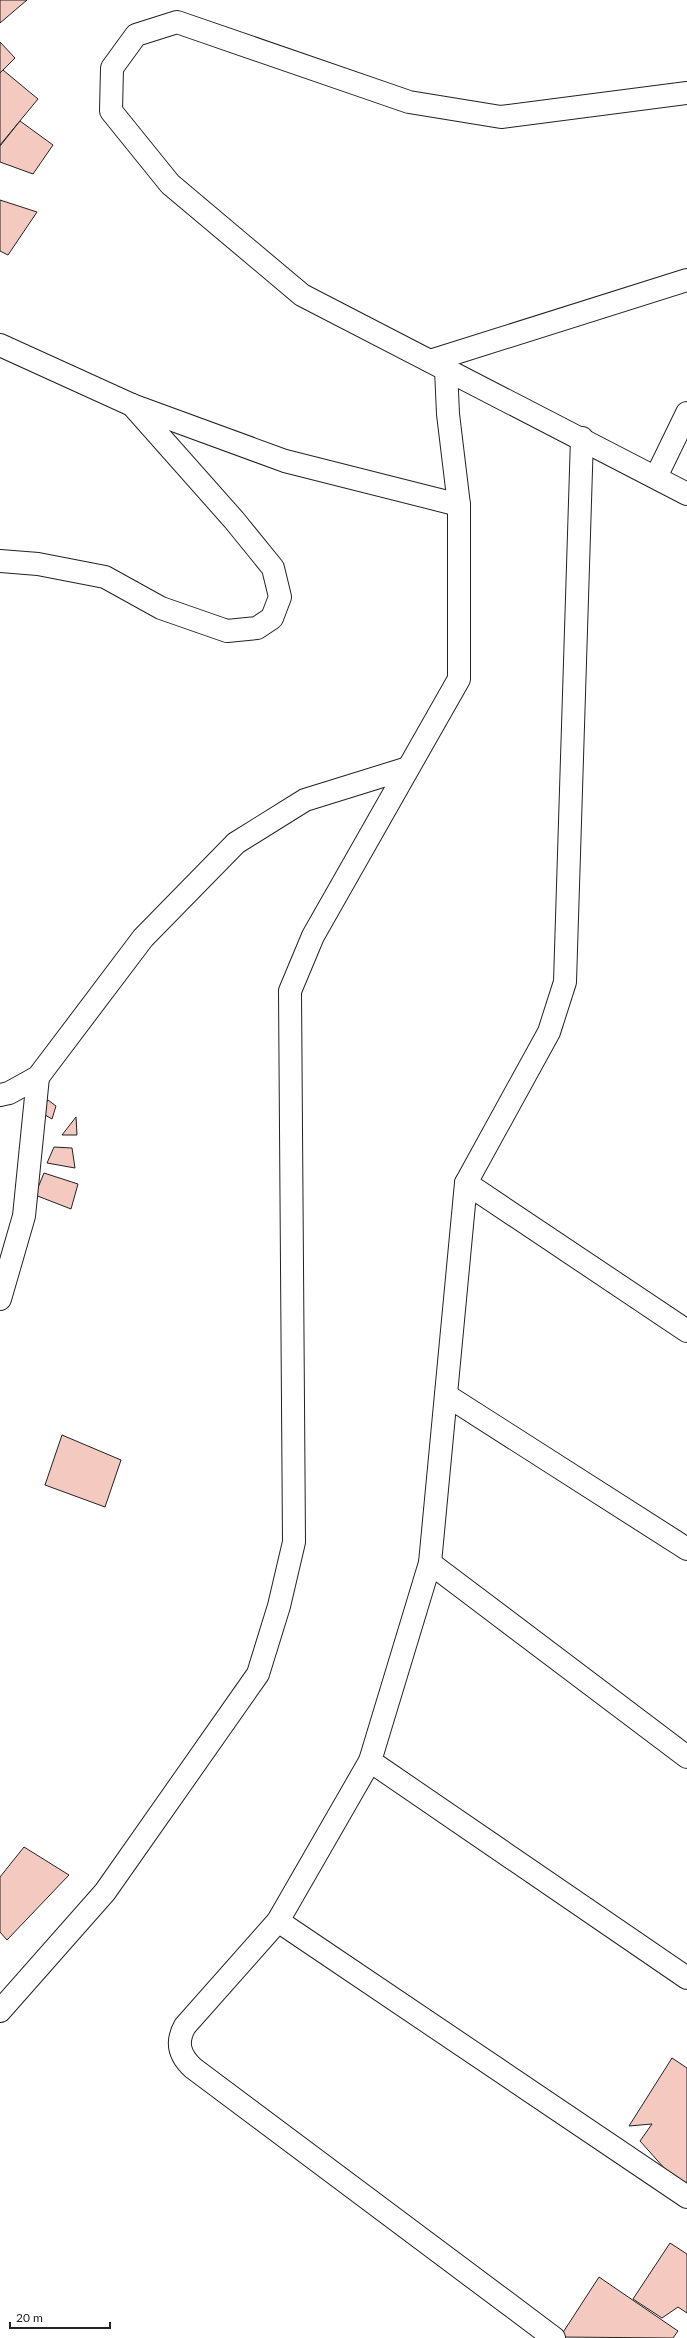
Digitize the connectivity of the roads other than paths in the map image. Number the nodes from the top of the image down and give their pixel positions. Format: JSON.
{"nodes":[{"id":1,"x":687,"y":93,"type":"edge"},
{"id":2,"x":687,"y":280,"type":"edge"},
{"id":3,"x":0,"y":344,"type":"edge"},
{"id":4,"x":438,"y":365,"type":"junction"},
{"id":5,"x":132,"y":405,"type":"junction"},
{"id":6,"x":687,"y":413,"type":"edge"},
{"id":7,"x":582,"y":438,"type":"junction"},
{"id":8,"x":656,"y":477,"type":"junction"},
{"id":9,"x":687,"y":494,"type":"edge"},
{"id":10,"x":458,"y":505,"type":"junction"},
{"id":11,"x":0,"y":561,"type":"edge"},
{"id":12,"x":408,"y":768,"type":"junction"},
{"id":13,"x":38,"y":1077,"type":"junction"},
{"id":14,"x":0,"y":1095,"type":"edge"},
{"id":15,"x":466,"y":1183,"type":"junction"},
{"id":16,"x":0,"y":1298,"type":"edge"},
{"id":17,"x":687,"y":1331,"type":"edge"},
{"id":18,"x":446,"y":1394,"type":"junction"},
{"id":19,"x":687,"y":1549,"type":"edge"},
{"id":20,"x":430,"y":1563,"type":"junction"},
{"id":21,"x":687,"y":1757,"type":"edge"},
{"id":22,"x":370,"y":1761,"type":"junction"},
{"id":23,"x":278,"y":1921,"type":"junction"},
{"id":24,"x":687,"y":1978,"type":"edge"},
{"id":25,"x":0,"y":2011,"type":"edge"},
{"id":26,"x":687,"y":2197,"type":"edge"},
{"id":27,"x":554,"y":2338,"type":"edge"}],
"edges":[{"from":1,"to":4,"type":"street"},
{"from":2,"to":4,"type":"street"},
{"from":3,"to":5,"type":"street"},
{"from":4,"to":7,"type":"street"},
{"from":4,"to":10,"type":"street"},
{"from":5,"to":10,"type":"street"},
{"from":5,"to":11,"type":"street"},
{"from":6,"to":8,"type":"street"},
{"from":7,"to":8,"type":"street"},
{"from":7,"to":15,"type":"street"},
{"from":8,"to":9,"type":"street"},
{"from":10,"to":12,"type":"street"},
{"from":12,"to":13,"type":"street"},
{"from":12,"to":25,"type":"street"},
{"from":13,"to":14,"type":"street"},
{"from":13,"to":16,"type":"street"},
{"from":15,"to":17,"type":"street"},
{"from":15,"to":18,"type":"street"},
{"from":18,"to":19,"type":"street"},
{"from":18,"to":20,"type":"street"},
{"from":20,"to":21,"type":"street"},
{"from":20,"to":22,"type":"street"},
{"from":22,"to":23,"type":"street"},
{"from":22,"to":24,"type":"street"},
{"from":23,"to":26,"type":"street"},
{"from":23,"to":27,"type":"street"}]}
